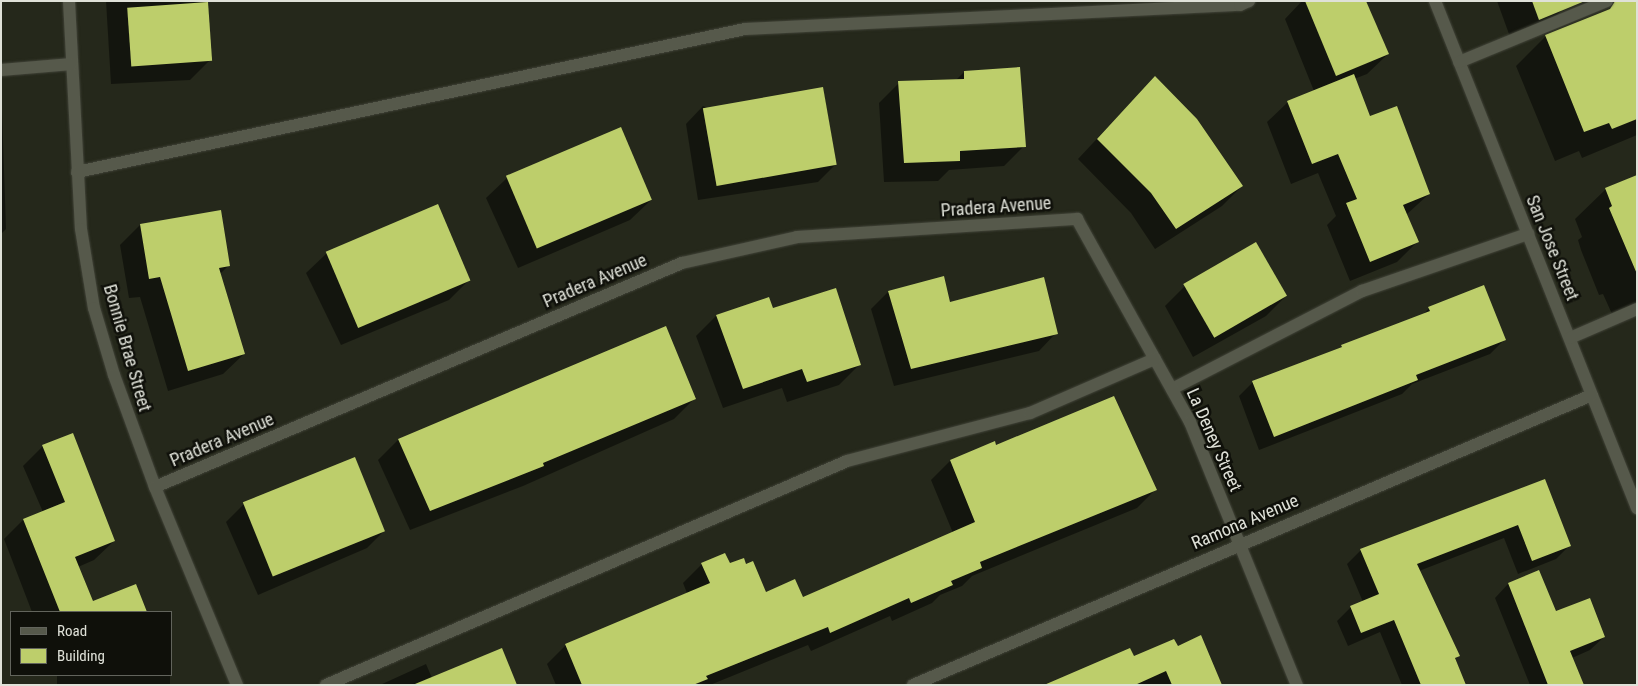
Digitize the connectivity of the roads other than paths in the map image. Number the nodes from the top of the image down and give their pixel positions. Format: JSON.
{"nodes":[{"id":1,"x":69,"y":1,"type":"edge"},
{"id":2,"x":1249,"y":1,"type":"edge"},
{"id":3,"x":1435,"y":1,"type":"edge"},
{"id":4,"x":1607,"y":1,"type":"edge"},
{"id":5,"x":1589,"y":5,"type":"edge"},
{"id":6,"x":1459,"y":62,"type":"junction"},
{"id":7,"x":72,"y":64,"type":"junction"},
{"id":8,"x":1,"y":70,"type":"edge"},
{"id":9,"x":77,"y":172,"type":"junction"},
{"id":10,"x":1077,"y":219,"type":"joint"},
{"id":11,"x":1528,"y":234,"type":"junction"},
{"id":12,"x":1637,"y":309,"type":"edge"},
{"id":13,"x":1570,"y":338,"type":"junction"},
{"id":14,"x":1155,"y":359,"type":"junction"},
{"id":15,"x":1172,"y":389,"type":"junction"},
{"id":16,"x":1592,"y":395,"type":"junction"},
{"id":17,"x":155,"y":488,"type":"junction"},
{"id":18,"x":1637,"y":508,"type":"edge"},
{"id":19,"x":1240,"y":543,"type":"junction"},
{"id":20,"x":237,"y":685,"type":"edge"},
{"id":21,"x":326,"y":685,"type":"edge"},
{"id":22,"x":913,"y":685,"type":"edge"},
{"id":23,"x":1297,"y":685,"type":"edge"}],
"edges":[{"from":1,"to":7,"type":"street","name":"Bonnie Brae Street"},
{"from":2,"to":9,"type":"street"},
{"from":3,"to":6,"type":"street","name":"San Jose Street"},
{"from":4,"to":5,"type":"street"},
{"from":5,"to":6,"type":"street"},
{"from":6,"to":11,"type":"street","name":"San Jose Street"},
{"from":7,"to":8,"type":"street"},
{"from":7,"to":9,"type":"street","name":"Bonnie Brae Street"},
{"from":9,"to":17,"type":"street","name":"Bonnie Brae Street"},
{"from":10,"to":14,"type":"street","name":"La Deney Street"},
{"from":10,"to":17,"type":"street","name":"Pradera Avenue"},
{"from":11,"to":13,"type":"street","name":"San Jose Street"},
{"from":11,"to":15,"type":"street"},
{"from":12,"to":13,"type":"street"},
{"from":13,"to":16,"type":"street","name":"San Jose Street"},
{"from":14,"to":15,"type":"street","name":"La Deney Street"},
{"from":14,"to":21,"type":"street"},
{"from":15,"to":19,"type":"street","name":"La Deney Street"},
{"from":16,"to":18,"type":"street","name":"San Jose Street"},
{"from":16,"to":19,"type":"street","name":"Ramona Avenue"},
{"from":17,"to":20,"type":"street","name":"Bonnie Brae Street"},
{"from":19,"to":22,"type":"street","name":"Ramona Avenue"},
{"from":19,"to":23,"type":"street","name":"La Deney Street"}]}
